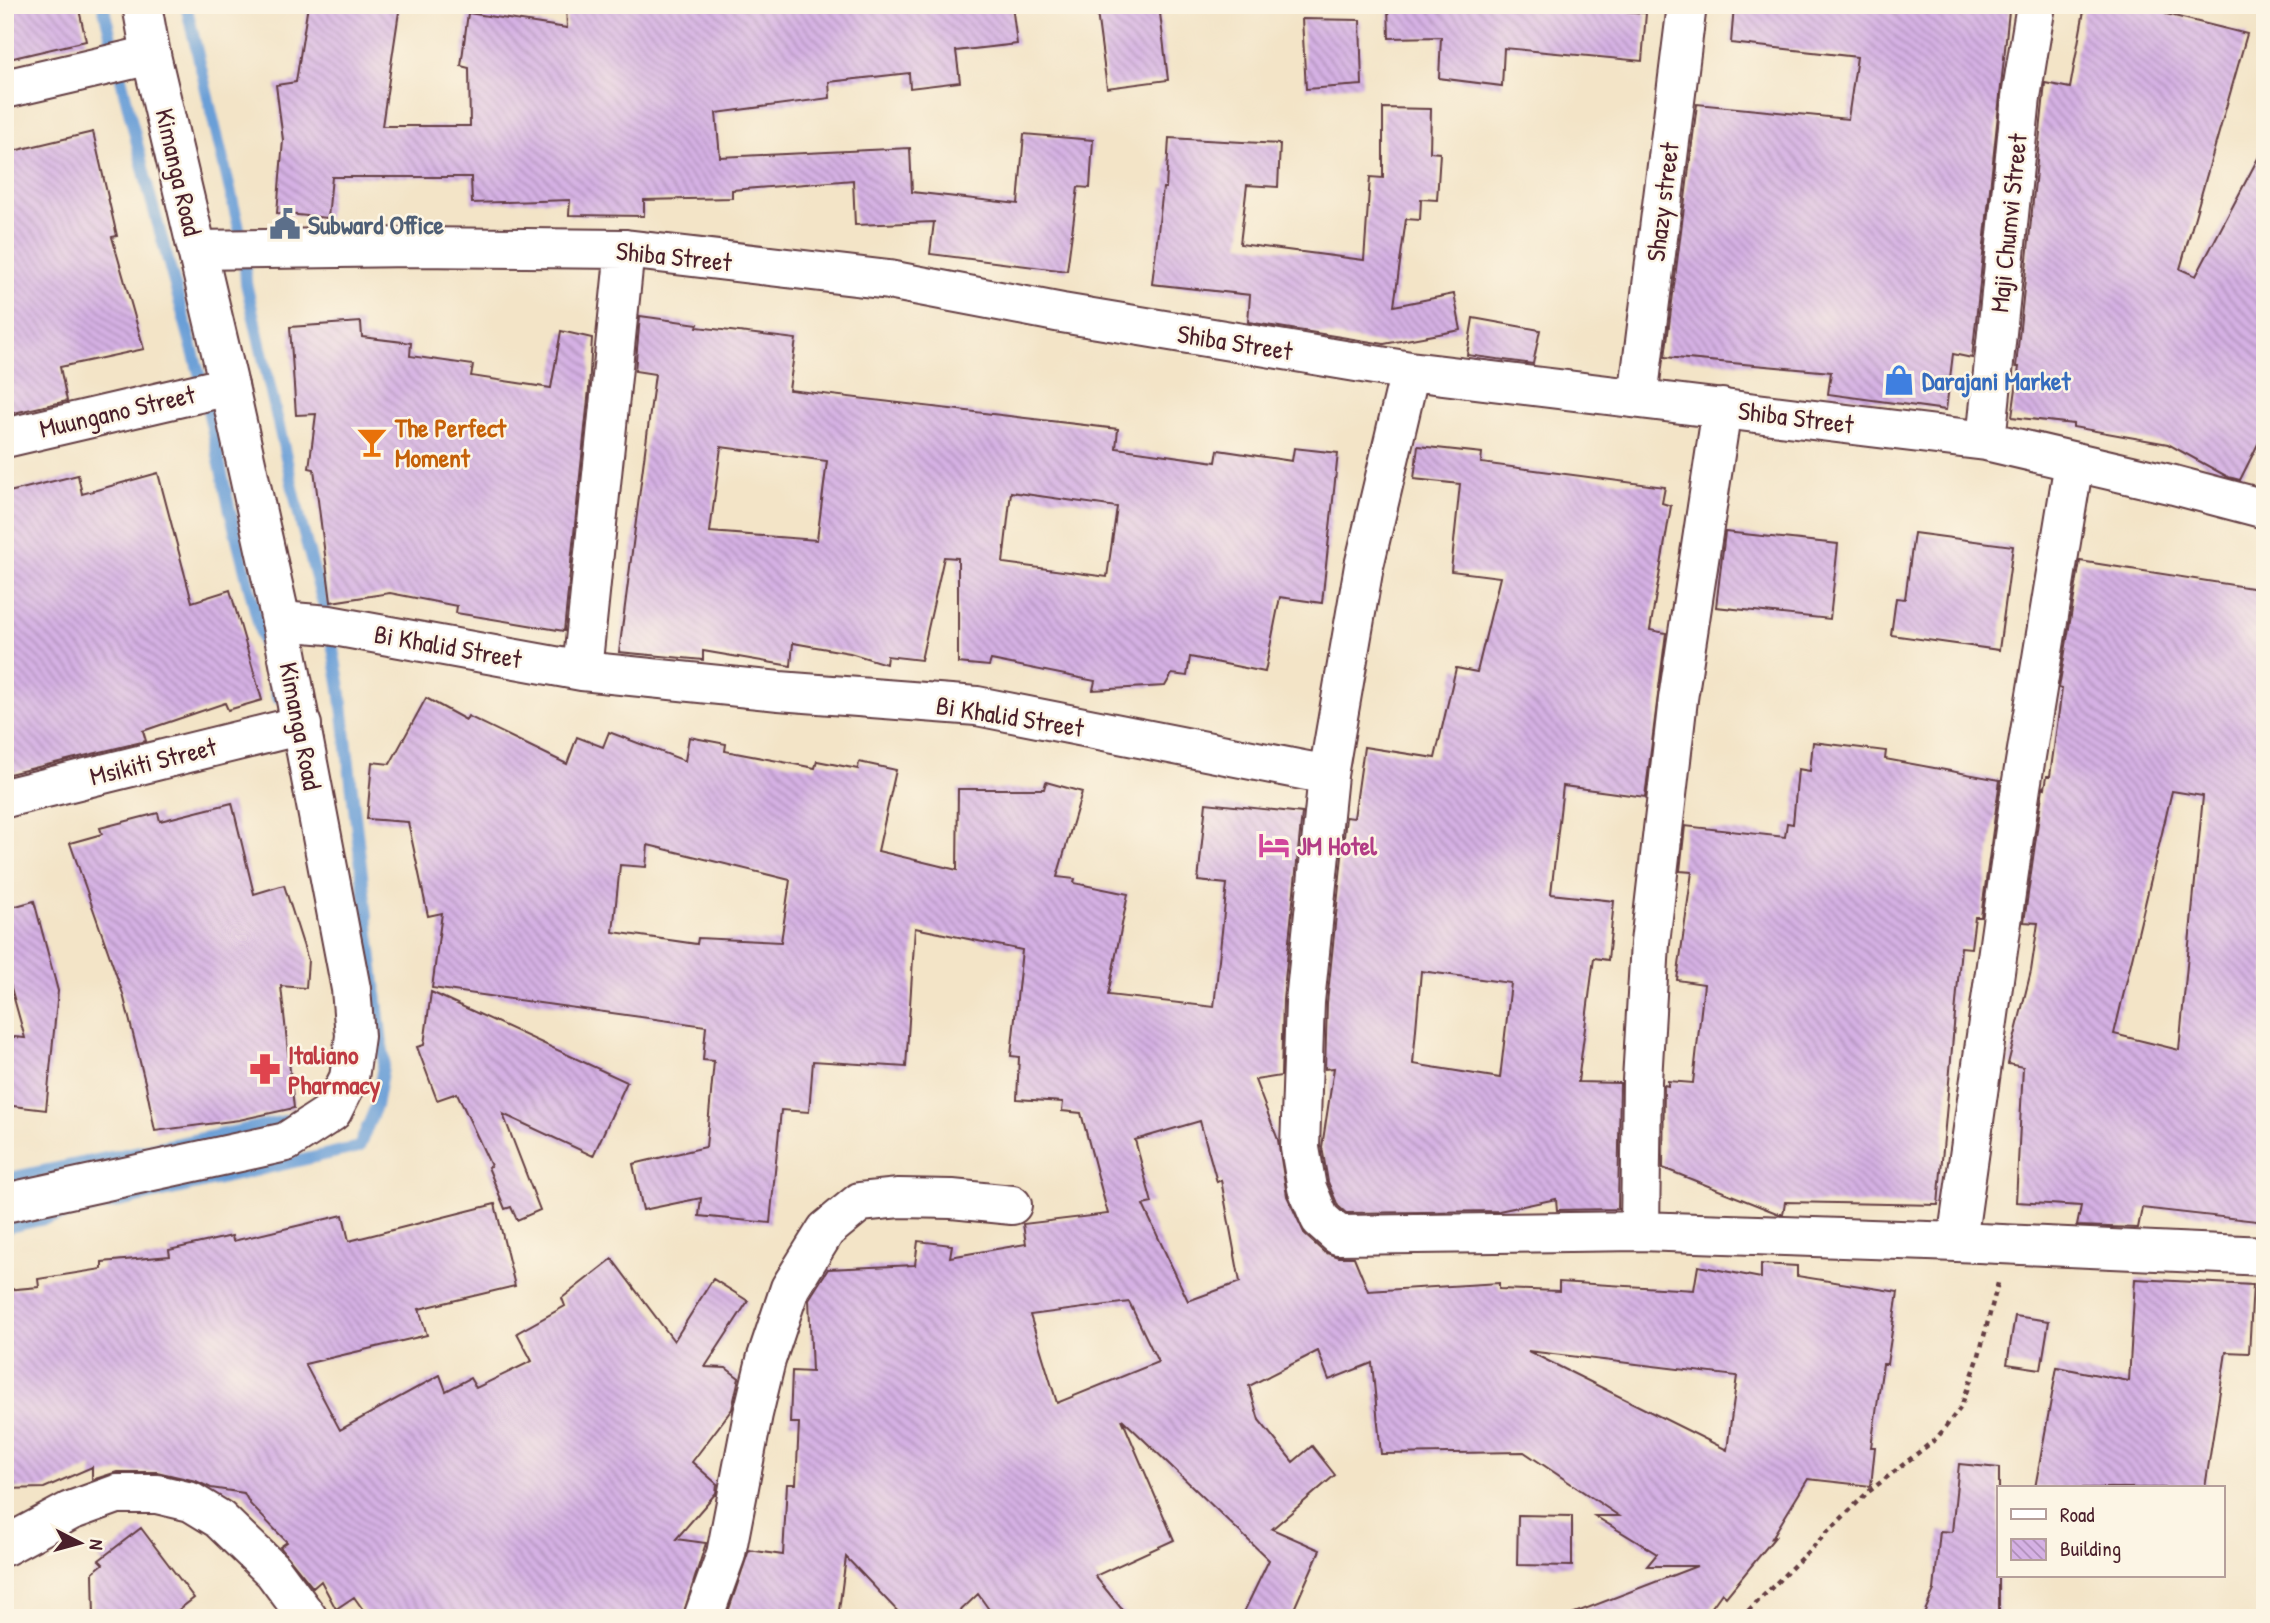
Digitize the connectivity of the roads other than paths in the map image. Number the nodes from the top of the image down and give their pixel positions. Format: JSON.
{"nodes":[{"id":1,"x":142,"y":5,"type":"edge"},
{"id":2,"x":1687,"y":5,"type":"edge"},
{"id":3,"x":2036,"y":5,"type":"edge"},
{"id":4,"x":151,"y":55,"type":"junction"},
{"id":5,"x":5,"y":89,"type":"edge"},
{"id":6,"x":625,"y":249,"type":"junction"},
{"id":7,"x":197,"y":250,"type":"junction"},
{"id":8,"x":1410,"y":371,"type":"junction"},
{"id":9,"x":229,"y":386,"type":"junction"},
{"id":10,"x":1638,"y":398,"type":"junction"},
{"id":11,"x":1722,"y":408,"type":"junction"},
{"id":12,"x":5,"y":438,"type":"edge"},
{"id":13,"x":1986,"y":441,"type":"junction"},
{"id":14,"x":2074,"y":462,"type":"junction"},
{"id":15,"x":2265,"y":509,"type":"edge"},
{"id":16,"x":281,"y":621,"type":"junction"},
{"id":17,"x":582,"y":671,"type":"junction"},
{"id":18,"x":302,"y":725,"type":"junction"},
{"id":19,"x":1328,"y":775,"type":"junction"},
{"id":20,"x":5,"y":798,"type":"edge"},
{"id":21,"x":5,"y":1203,"type":"edge"},
{"id":22,"x":1012,"y":1205,"type":"dead end"},
{"id":23,"x":1640,"y":1231,"type":"junction"},
{"id":24,"x":1957,"y":1242,"type":"junction"},
{"id":25,"x":2265,"y":1256,"type":"edge"},
{"id":26,"x":5,"y":1546,"type":"edge"},
{"id":27,"x":308,"y":1618,"type":"edge"},
{"id":28,"x":703,"y":1618,"type":"edge"}],
"edges":[{"from":1,"to":4,"type":"street","name":"Kimanga Road"},
{"from":2,"to":10,"type":"street","name":"Shazy street"},
{"from":3,"to":13,"type":"street","name":"Maji Chumvi Street"},
{"from":4,"to":5,"type":"street"},
{"from":4,"to":7,"type":"street","name":"Kimanga Road"},
{"from":6,"to":7,"type":"street","name":"Shiba Street"},
{"from":6,"to":8,"type":"street","name":"Shiba Street"},
{"from":6,"to":17,"type":"street"},
{"from":7,"to":9,"type":"street","name":"Kimanga Road"},
{"from":8,"to":10,"type":"street","name":"Shiba Street"},
{"from":8,"to":19,"type":"street"},
{"from":9,"to":12,"type":"street","name":"Muungano Street"},
{"from":9,"to":16,"type":"street","name":"Kimanga Road"},
{"from":10,"to":11,"type":"street","name":"Shiba Street"},
{"from":11,"to":13,"type":"street","name":"Shiba Street"},
{"from":11,"to":23,"type":"street"},
{"from":13,"to":14,"type":"street","name":"Shiba Street"},
{"from":14,"to":15,"type":"street","name":"Shiba Street"},
{"from":14,"to":24,"type":"street"},
{"from":16,"to":17,"type":"street","name":"Bi Khalid Street"},
{"from":16,"to":18,"type":"street","name":"Kimanga Road"},
{"from":17,"to":19,"type":"street","name":"Bi Khalid Street"},
{"from":18,"to":20,"type":"street","name":"Msikiti Street"},
{"from":18,"to":21,"type":"street","name":"Kimanga Road"},
{"from":19,"to":23,"type":"street"},
{"from":22,"to":28,"type":"street"},
{"from":23,"to":24,"type":"street"},
{"from":24,"to":25,"type":"street"},
{"from":26,"to":27,"type":"street"}]}
